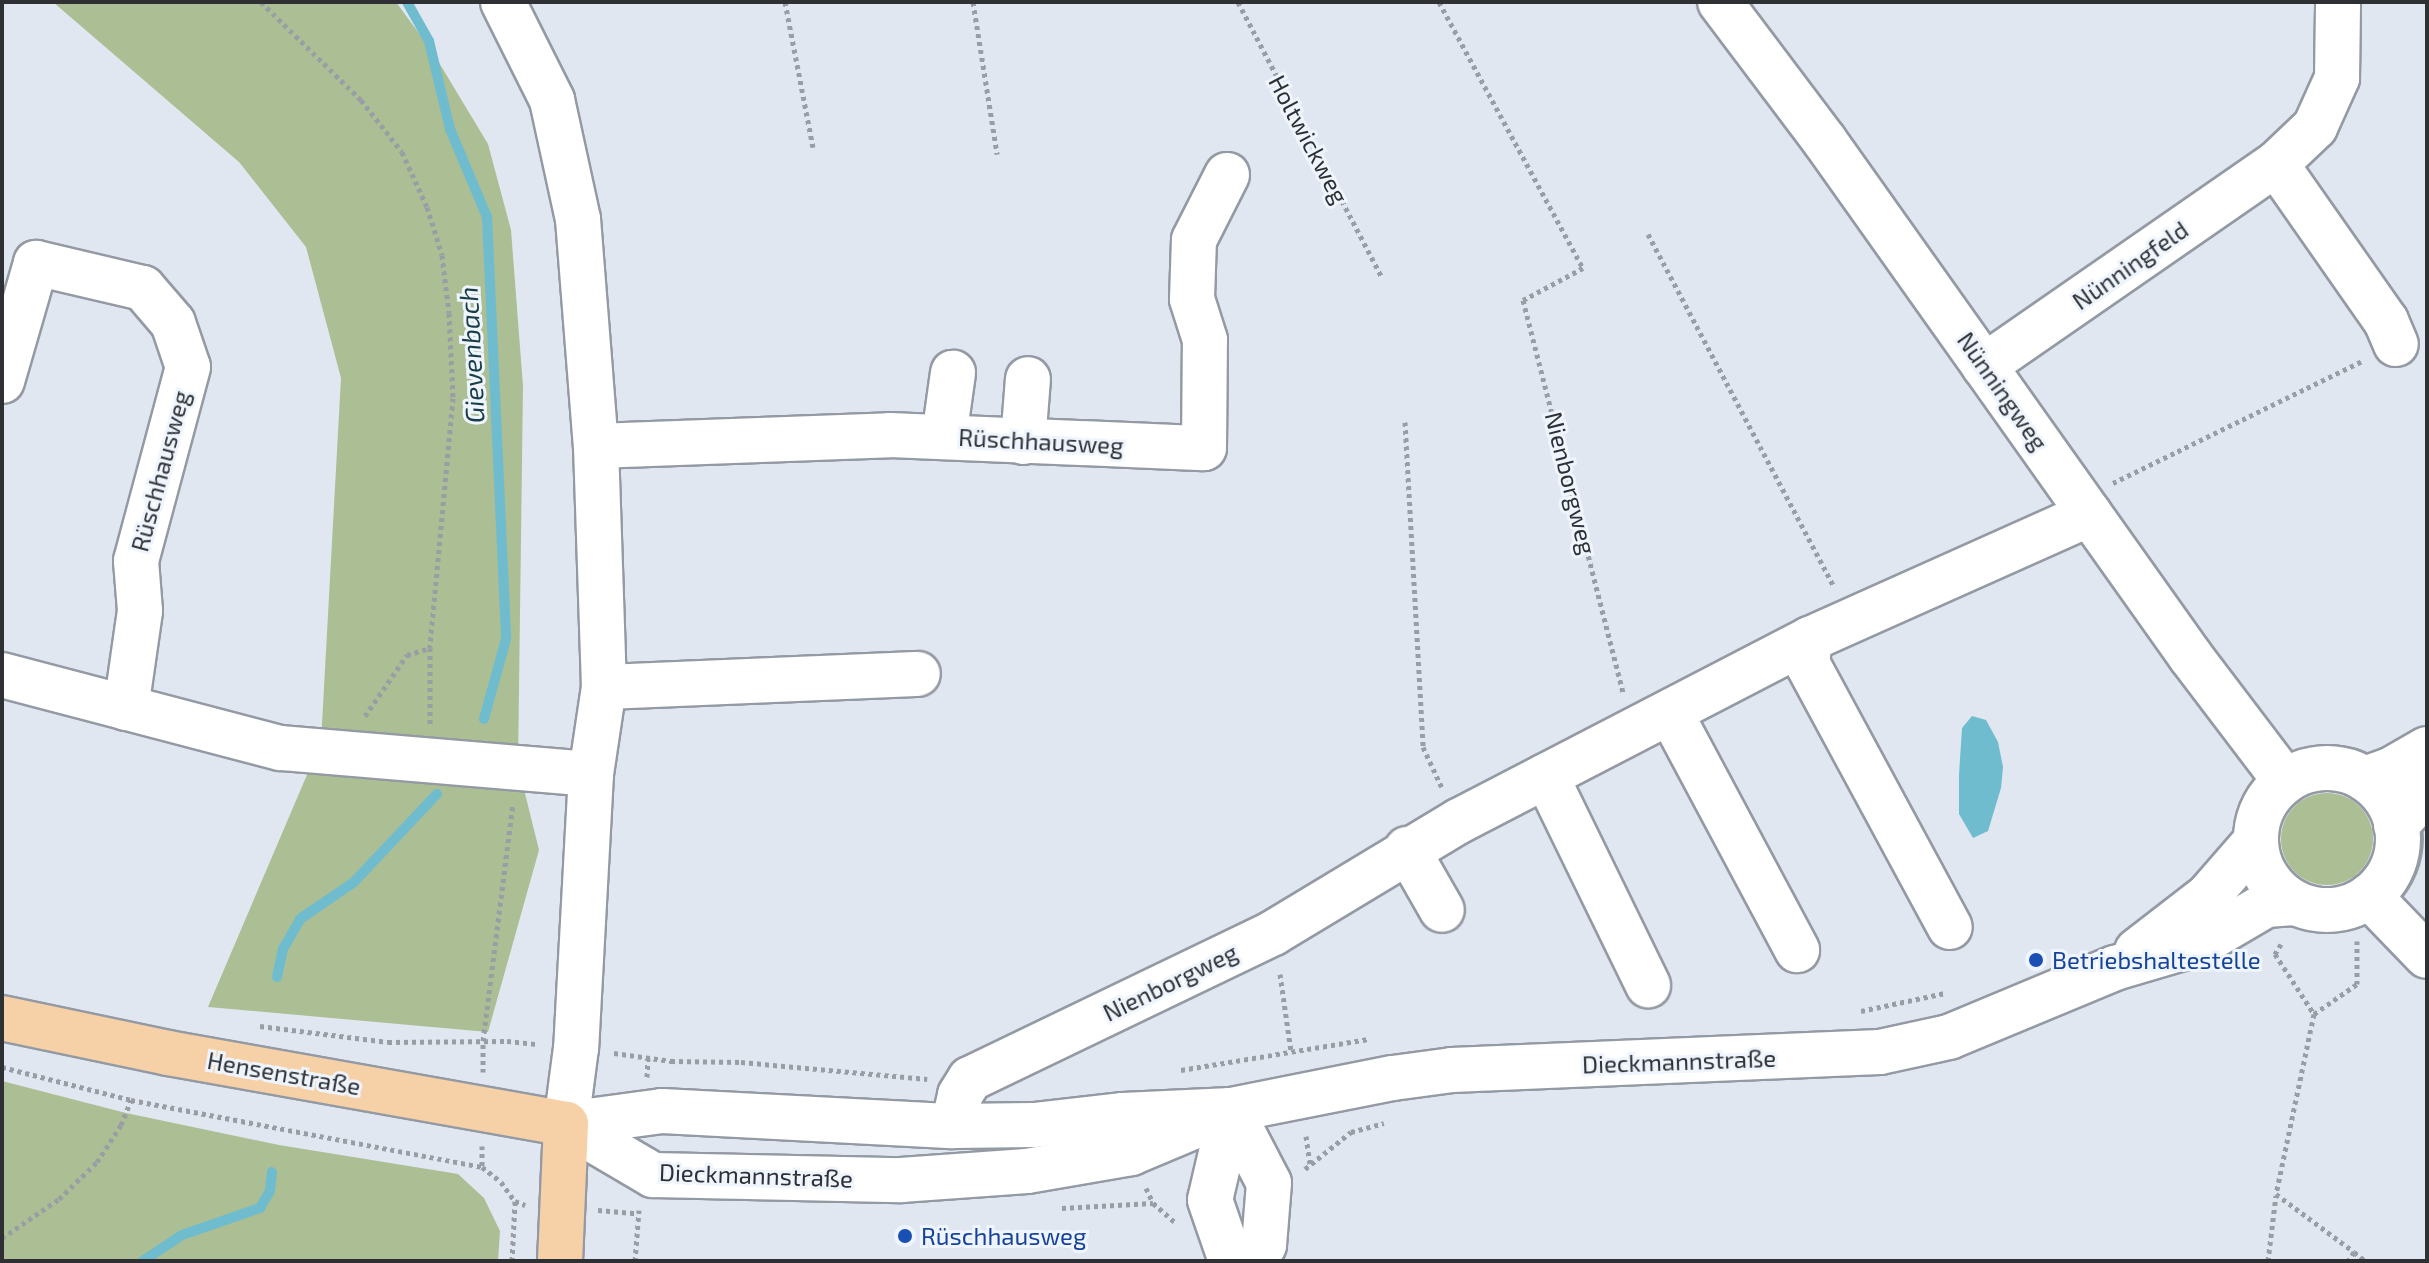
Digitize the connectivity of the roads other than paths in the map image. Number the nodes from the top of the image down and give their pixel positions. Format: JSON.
{"nodes":[{"id":1,"x":503,"y":2,"type":"edge"},
{"id":2,"x":1720,"y":2,"type":"edge"},
{"id":3,"x":2338,"y":2,"type":"edge"},
{"id":4,"x":2276,"y":164,"type":"junction"},
{"id":5,"x":1227,"y":175,"type":"dead end"},
{"id":6,"x":2396,"y":344,"type":"road end"},
{"id":7,"x":1984,"y":366,"type":"junction"},
{"id":8,"x":953,"y":373,"type":"dead end"},
{"id":9,"x":1028,"y":379,"type":"dead end"},
{"id":10,"x":2,"y":381,"type":"edge"},
{"id":11,"x":944,"y":437,"type":"junction"},
{"id":12,"x":1023,"y":442,"type":"junction"},
{"id":13,"x":596,"y":446,"type":"junction"},
{"id":14,"x":2084,"y":507,"type":"junction"},
{"id":15,"x":1810,"y":639,"type":"junction"},
{"id":16,"x":918,"y":674,"type":"dead end"},
{"id":17,"x":2,"y":675,"type":"edge"},
{"id":18,"x":604,"y":687,"type":"junction"},
{"id":19,"x":126,"y":708,"type":"junction"},
{"id":20,"x":1652,"y":722,"type":"junction"},
{"id":21,"x":2279,"y":773,"type":"junction"},
{"id":22,"x":591,"y":774,"type":"junction"},
{"id":23,"x":1546,"y":776,"type":"junction"},
{"id":24,"x":2404,"y":786,"type":"edge"},
{"id":25,"x":2240,"y":848,"type":"junction"},
{"id":26,"x":1407,"y":849,"type":"junction"},
{"id":27,"x":1442,"y":910,"type":"dead end"},
{"id":28,"x":2285,"y":910,"type":"junction"},
{"id":29,"x":2371,"y":911,"type":"junction"},
{"id":30,"x":1950,"y":927,"type":"dead end"},
{"id":31,"x":1797,"y":950,"type":"dead end"},
{"id":32,"x":2427,"y":956,"type":"edge"},
{"id":33,"x":2115,"y":968,"type":"junction"},
{"id":34,"x":1648,"y":985,"type":"dead end"},
{"id":35,"x":2,"y":1018,"type":"edge"},
{"id":36,"x":1231,"y":1110,"type":"junction"},
{"id":37,"x":566,"y":1124,"type":"junction"},
{"id":38,"x":953,"y":1126,"type":"junction"},
{"id":39,"x":560,"y":1261,"type":"edge"},
{"id":40,"x":1231,"y":1261,"type":"edge"},
{"id":41,"x":1255,"y":1261,"type":"edge"}],
"edges":[{"from":1,"to":13,"type":"street"},
{"from":2,"to":7,"type":"street","name":"Nünningweg"},
{"from":3,"to":4,"type":"street","name":"Nünningfeld"},
{"from":4,"to":6,"type":"street"},
{"from":4,"to":7,"type":"street","name":"Nünningfeld"},
{"from":5,"to":12,"type":"street","name":"Rüschhausweg"},
{"from":7,"to":14,"type":"street","name":"Nünningweg"},
{"from":8,"to":11,"type":"street"},
{"from":9,"to":12,"type":"street"},
{"from":10,"to":19,"type":"street","name":"Rüschhausweg"},
{"from":11,"to":12,"type":"street","name":"Rüschhausweg"},
{"from":11,"to":13,"type":"street","name":"Rüschhausweg"},
{"from":13,"to":18,"type":"street"},
{"from":14,"to":15,"type":"street","name":"Nienborgweg"},
{"from":14,"to":21,"type":"street","name":"Nünningweg"},
{"from":15,"to":20,"type":"street","name":"Nienborgweg"},
{"from":15,"to":30,"type":"street"},
{"from":16,"to":18,"type":"street"},
{"from":17,"to":19,"type":"street"},
{"from":18,"to":22,"type":"street"},
{"from":19,"to":22,"type":"street"},
{"from":20,"to":23,"type":"street","name":"Nienborgweg"},
{"from":20,"to":31,"type":"street"},
{"from":21,"to":24,"type":"street"},
{"from":21,"to":25,"type":"street","name":"Dieckmannstraße"},
{"from":22,"to":37,"type":"street"},
{"from":23,"to":26,"type":"street","name":"Nienborgweg"},
{"from":23,"to":34,"type":"street"},
{"from":24,"to":29,"type":"street"},
{"from":25,"to":28,"type":"street"},
{"from":25,"to":33,"type":"street","name":"Dieckmannstraße"},
{"from":26,"to":27,"type":"street"},
{"from":26,"to":38,"type":"street","name":"Nienborgweg"},
{"from":28,"to":29,"type":"street"},
{"from":28,"to":33,"type":"street","name":"Dieckmannstraße"},
{"from":29,"to":32,"type":"street"},
{"from":33,"to":36,"type":"street","name":"Dieckmannstraße"},
{"from":35,"to":37,"type":"main road","name":"Hensenstraße"},
{"from":36,"to":37,"type":"street","name":"Dieckmannstraße"},
{"from":36,"to":38,"type":"street","name":"Dieckmannstraße"},
{"from":36,"to":40,"type":"street"},
{"from":36,"to":41,"type":"street"},
{"from":37,"to":38,"type":"street","name":"Dieckmannstraße"},
{"from":37,"to":39,"type":"main road"}]}
